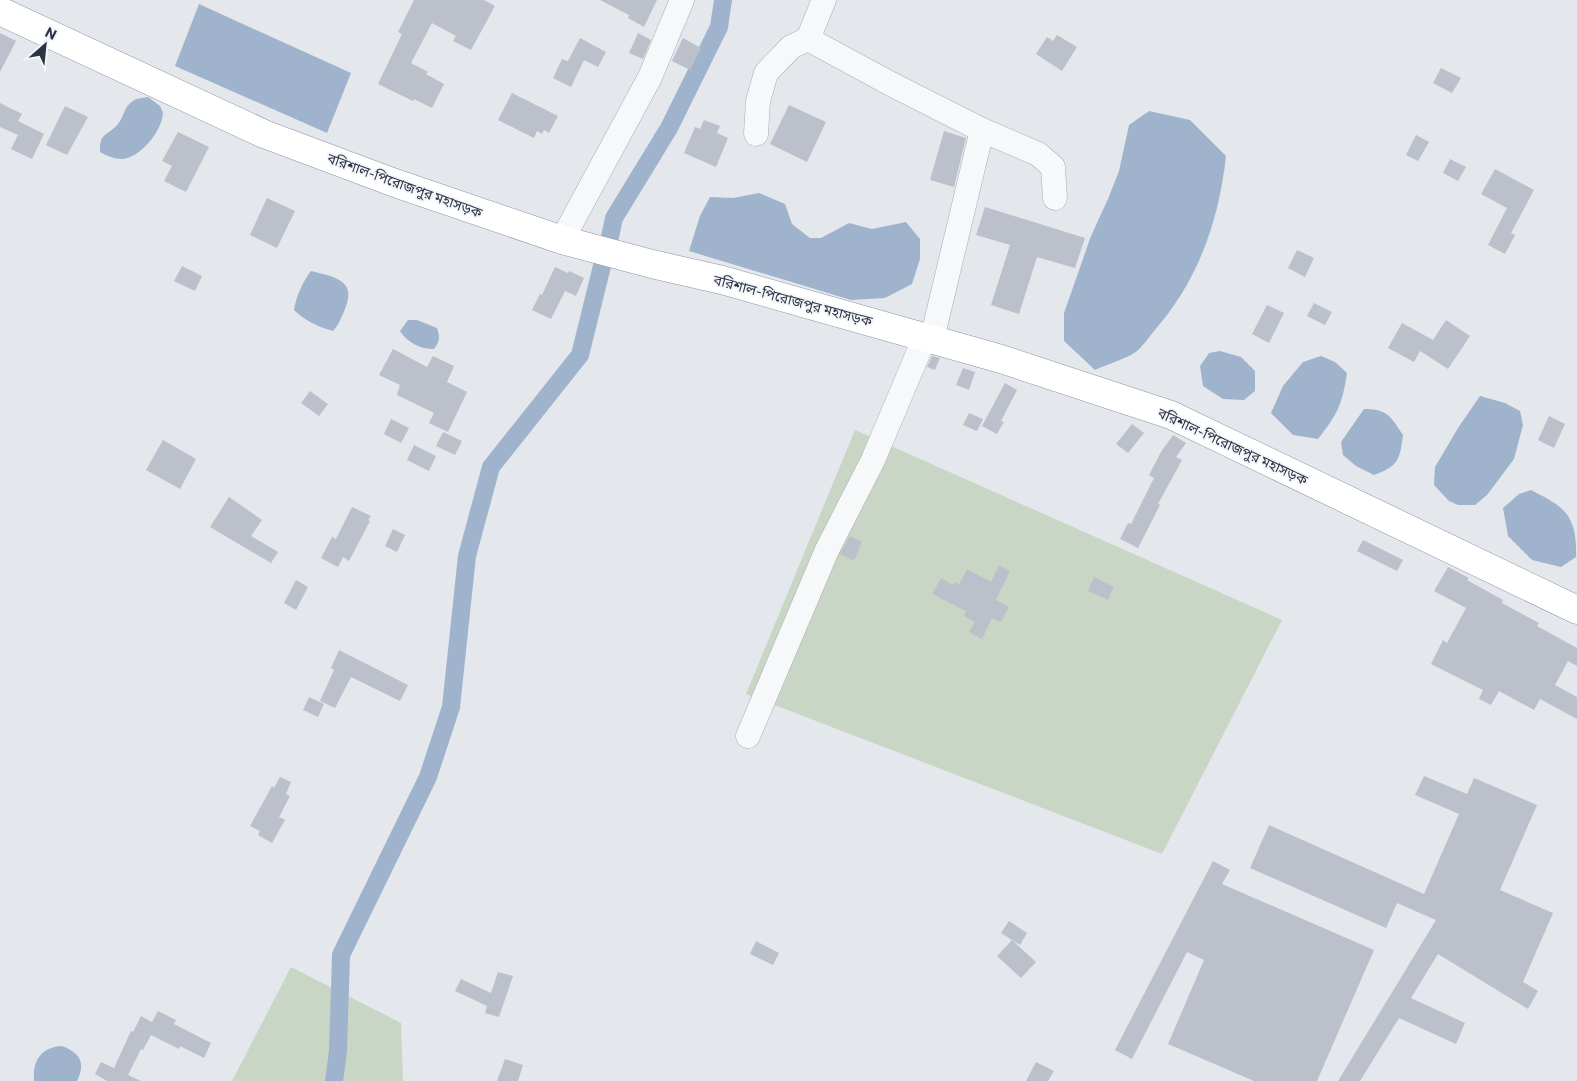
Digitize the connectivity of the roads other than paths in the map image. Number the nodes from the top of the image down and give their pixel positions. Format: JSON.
{"nodes":[{"id":1,"x":682,"y":0,"type":"edge"},
{"id":2,"x":824,"y":0,"type":"edge"},
{"id":3,"x":0,"y":11,"type":"edge"},
{"id":4,"x":808,"y":39,"type":"junction"},
{"id":5,"x":982,"y":130,"type":"junction"},
{"id":6,"x":756,"y":134,"type":"dead end"},
{"id":7,"x":1054,"y":198,"type":"dead end"},
{"id":8,"x":562,"y":240,"type":"junction"},
{"id":9,"x":928,"y":338,"type":"junction"},
{"id":10,"x":1577,"y":610,"type":"edge"},
{"id":11,"x":748,"y":736,"type":"dead end"}],
"edges":[{"from":1,"to":8,"type":"street"},
{"from":2,"to":4,"type":"street"},
{"from":3,"to":8,"type":"highway","name":"বরিশাল-পিরোজপুর মহাসড়ক"},
{"from":4,"to":5,"type":"street"},
{"from":4,"to":6,"type":"street"},
{"from":5,"to":7,"type":"street"},
{"from":5,"to":9,"type":"street"},
{"from":8,"to":9,"type":"highway","name":"বরিশাল-পিরোজপুর মহাসড়ক"},
{"from":9,"to":10,"type":"highway","name":"বরিশাল-পিরোজপুর মহাসড়ক"},
{"from":9,"to":11,"type":"street"}]}
